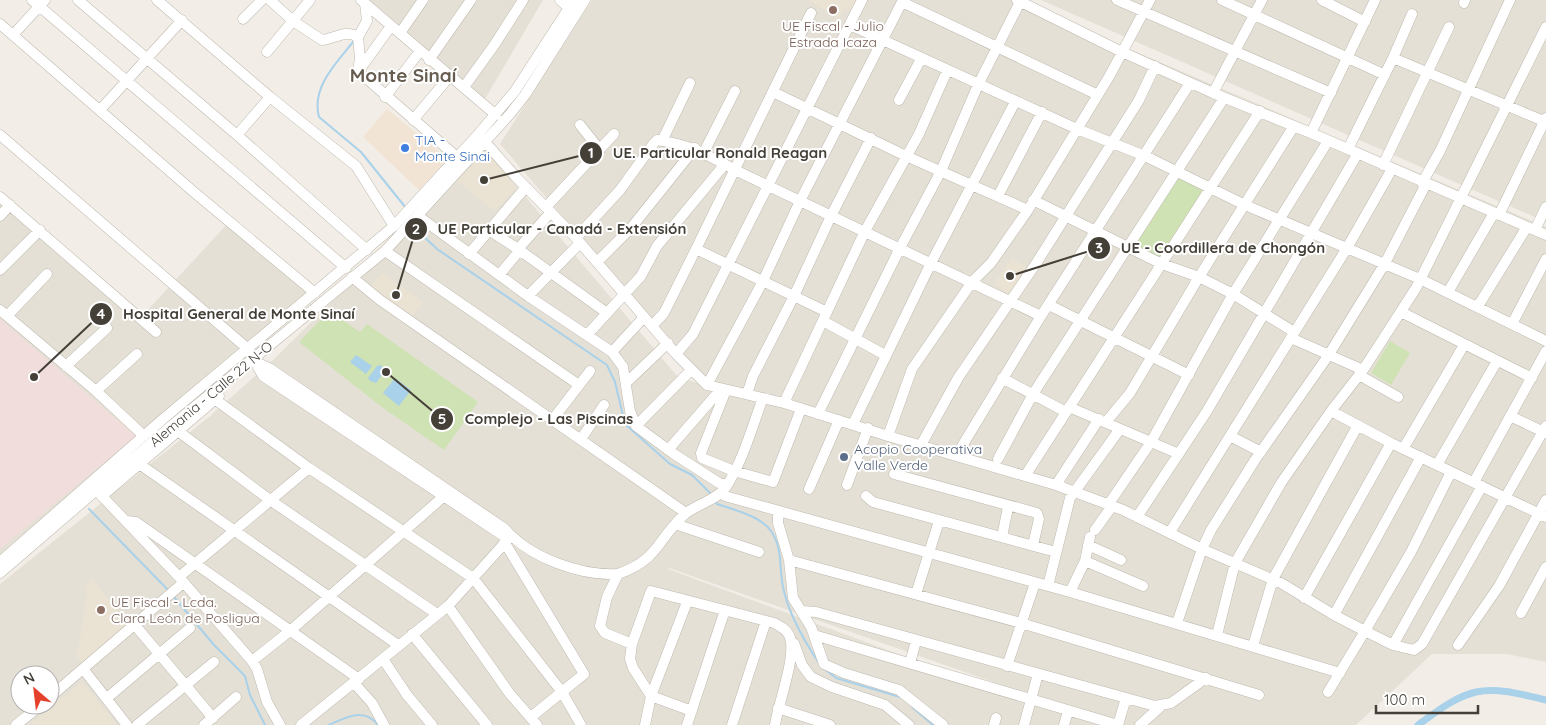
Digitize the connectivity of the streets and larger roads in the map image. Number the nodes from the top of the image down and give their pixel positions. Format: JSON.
{"nodes":[{"id":1,"x":78,"y":0,"type":"edge"},
{"id":2,"x":157,"y":0,"type":"edge"},
{"id":3,"x":262,"y":0,"type":"edge"},
{"id":4,"x":270,"y":0,"type":"edge"},
{"id":5,"x":310,"y":0,"type":"edge"},
{"id":6,"x":423,"y":0,"type":"edge"},
{"id":7,"x":471,"y":0,"type":"edge"},
{"id":8,"x":523,"y":0,"type":"edge"},
{"id":9,"x":560,"y":0,"type":"edge"},
{"id":10,"x":585,"y":0,"type":"edge"},
{"id":11,"x":862,"y":0,"type":"edge"},
{"id":12,"x":1117,"y":0,"type":"edge"},
{"id":13,"x":1150,"y":0,"type":"edge"},
{"id":14,"x":1222,"y":0,"type":"edge"},
{"id":15,"x":1262,"y":0,"type":"edge"},
{"id":16,"x":1322,"y":0,"type":"edge"},
{"id":17,"x":1375,"y":0,"type":"edge"},
{"id":18,"x":1510,"y":0,"type":"edge"},
{"id":19,"x":364,"y":1,"type":"edge"},
{"id":20,"x":903,"y":1,"type":"edge"},
{"id":21,"x":1020,"y":1,"type":"edge"},
{"id":22,"x":39,"y":2,"type":"edge"},
{"id":23,"x":571,"y":4,"type":"edge"},
{"id":24,"x":1143,"y":12,"type":"junction"},
{"id":25,"x":811,"y":13,"type":"dead end"},
{"id":26,"x":1412,"y":14,"type":"dead end"},
{"id":27,"x":1254,"y":16,"type":"junction"},
{"id":28,"x":243,"y":19,"type":"dead end"},
{"id":29,"x":182,"y":20,"type":"junction"},
{"id":30,"x":293,"y":20,"type":"junction"},
{"id":31,"x":1365,"y":22,"type":"junction"},
{"id":32,"x":0,"y":24,"type":"edge"},
{"id":33,"x":850,"y":25,"type":"junction"},
{"id":34,"x":1448,"y":27,"type":"dead end"},
{"id":35,"x":1546,"y":27,"type":"edge"},
{"id":36,"x":396,"y":30,"type":"junction"},
{"id":37,"x":13,"y":35,"type":"junction"},
{"id":38,"x":358,"y":37,"type":"junction"},
{"id":39,"x":883,"y":40,"type":"junction"},
{"id":40,"x":997,"y":48,"type":"junction"},
{"id":41,"x":420,"y":51,"type":"junction"},
{"id":42,"x":267,"y":52,"type":"dead end"},
{"id":43,"x":1120,"y":52,"type":"junction"},
{"id":44,"x":1236,"y":52,"type":"junction"},
{"id":45,"x":1393,"y":58,"type":"junction"},
{"id":46,"x":147,"y":59,"type":"junction"},
{"id":47,"x":921,"y":59,"type":"junction"},
{"id":48,"x":1347,"y":59,"type":"junction"},
{"id":49,"x":429,"y":60,"type":"junction"},
{"id":50,"x":1155,"y":66,"type":"junction"},
{"id":51,"x":358,"y":71,"type":"junction"},
{"id":52,"x":947,"y":71,"type":"junction"},
{"id":53,"x":1428,"y":72,"type":"junction"},
{"id":54,"x":1385,"y":75,"type":"junction"},
{"id":55,"x":450,"y":76,"type":"junction"},
{"id":56,"x":127,"y":80,"type":"junction"},
{"id":57,"x":690,"y":83,"type":"dead end"},
{"id":58,"x":1190,"y":83,"type":"junction"},
{"id":59,"x":978,"y":85,"type":"junction"},
{"id":60,"x":464,"y":87,"type":"junction"},
{"id":61,"x":1468,"y":88,"type":"junction"},
{"id":62,"x":735,"y":91,"type":"dead end"},
{"id":63,"x":773,"y":92,"type":"junction"},
{"id":64,"x":1213,"y":93,"type":"junction"},
{"id":65,"x":1331,"y":93,"type":"junction"},
{"id":66,"x":1098,"y":94,"type":"junction"},
{"id":67,"x":270,"y":97,"type":"junction"},
{"id":68,"x":385,"y":97,"type":"junction"},
{"id":69,"x":1224,"y":98,"type":"junction"},
{"id":70,"x":899,"y":100,"type":"dead end"},
{"id":71,"x":1015,"y":102,"type":"junction"},
{"id":72,"x":1507,"y":105,"type":"junction"},
{"id":73,"x":807,"y":109,"type":"junction"},
{"id":74,"x":100,"y":110,"type":"junction"},
{"id":75,"x":1260,"y":111,"type":"junction"},
{"id":76,"x":1042,"y":112,"type":"junction"},
{"id":77,"x":496,"y":115,"type":"junction"},
{"id":78,"x":413,"y":120,"type":"junction"},
{"id":79,"x":1545,"y":121,"type":"edge"},
{"id":80,"x":840,"y":123,"type":"junction"},
{"id":81,"x":580,"y":125,"type":"dead end"},
{"id":82,"x":1294,"y":126,"type":"junction"},
{"id":83,"x":1077,"y":129,"type":"junction"},
{"id":84,"x":1311,"y":133,"type":"junction"},
{"id":85,"x":614,"y":134,"type":"dead end"},
{"id":86,"x":0,"y":135,"type":"edge"},
{"id":87,"x":237,"y":135,"type":"junction"},
{"id":88,"x":872,"y":138,"type":"junction"},
{"id":89,"x":662,"y":141,"type":"junction"},
{"id":90,"x":1328,"y":141,"type":"junction"},
{"id":91,"x":485,"y":142,"type":"junction"},
{"id":92,"x":1110,"y":143,"type":"junction"},
{"id":93,"x":600,"y":150,"type":"junction"},
{"id":94,"x":699,"y":150,"type":"junction"},
{"id":95,"x":1353,"y":151,"type":"junction"},
{"id":96,"x":906,"y":156,"type":"junction"},
{"id":97,"x":1145,"y":156,"type":"junction"},
{"id":98,"x":458,"y":158,"type":"junction"},
{"id":99,"x":725,"y":164,"type":"junction"},
{"id":100,"x":1387,"y":167,"type":"junction"},
{"id":101,"x":736,"y":170,"type":"junction"},
{"id":102,"x":941,"y":172,"type":"junction"},
{"id":103,"x":1177,"y":173,"type":"junction"},
{"id":104,"x":1424,"y":183,"type":"junction"},
{"id":105,"x":767,"y":185,"type":"junction"},
{"id":106,"x":973,"y":185,"type":"junction"},
{"id":107,"x":526,"y":187,"type":"junction"},
{"id":108,"x":1211,"y":189,"type":"junction"},
{"id":109,"x":998,"y":196,"type":"junction"},
{"id":110,"x":0,"y":197,"type":"edge"},
{"id":111,"x":1461,"y":199,"type":"junction"},
{"id":112,"x":1033,"y":200,"type":"junction"},
{"id":113,"x":800,"y":201,"type":"junction"},
{"id":114,"x":10,"y":205,"type":"junction"},
{"id":115,"x":1245,"y":205,"type":"junction"},
{"id":116,"x":1546,"y":207,"type":"edge"},
{"id":117,"x":548,"y":209,"type":"junction"},
{"id":118,"x":1028,"y":210,"type":"junction"},
{"id":119,"x":1497,"y":214,"type":"junction"},
{"id":120,"x":0,"y":216,"type":"edge"},
{"id":121,"x":831,"y":216,"type":"junction"},
{"id":122,"x":1065,"y":216,"type":"junction"},
{"id":123,"x":417,"y":217,"type":"junction"},
{"id":124,"x":1278,"y":220,"type":"junction"},
{"id":125,"x":396,"y":224,"type":"junction"},
{"id":126,"x":1531,"y":228,"type":"junction"},
{"id":127,"x":40,"y":230,"type":"junction"},
{"id":128,"x":489,"y":230,"type":"junction"},
{"id":129,"x":865,"y":231,"type":"junction"},
{"id":130,"x":1096,"y":233,"type":"junction"},
{"id":131,"x":1312,"y":234,"type":"junction"},
{"id":132,"x":1546,"y":235,"type":"edge"},
{"id":133,"x":578,"y":240,"type":"junction"},
{"id":134,"x":900,"y":248,"type":"junction"},
{"id":135,"x":1128,"y":248,"type":"junction"},
{"id":136,"x":1347,"y":248,"type":"junction"},
{"id":137,"x":519,"y":249,"type":"junction"},
{"id":138,"x":367,"y":250,"type":"junction"},
{"id":139,"x":696,"y":250,"type":"junction"},
{"id":140,"x":385,"y":251,"type":"junction"},
{"id":141,"x":469,"y":254,"type":"junction"},
{"id":142,"x":1546,"y":259,"type":"edge"},
{"id":143,"x":597,"y":262,"type":"junction"},
{"id":144,"x":931,"y":263,"type":"junction"},
{"id":145,"x":1162,"y":264,"type":"junction"},
{"id":146,"x":729,"y":265,"type":"junction"},
{"id":147,"x":1384,"y":265,"type":"junction"},
{"id":148,"x":346,"y":268,"type":"junction"},
{"id":149,"x":0,"y":270,"type":"edge"},
{"id":150,"x":550,"y":271,"type":"junction"},
{"id":151,"x":48,"y":274,"type":"dead end"},
{"id":152,"x":499,"y":275,"type":"junction"},
{"id":153,"x":1199,"y":277,"type":"junction"},
{"id":154,"x":354,"y":279,"type":"junction"},
{"id":155,"x":1420,"y":279,"type":"junction"},
{"id":156,"x":763,"y":281,"type":"junction"},
{"id":157,"x":972,"y":282,"type":"junction"},
{"id":158,"x":1448,"y":292,"type":"junction"},
{"id":159,"x":315,"y":293,"type":"junction"},
{"id":160,"x":1233,"y":294,"type":"junction"},
{"id":161,"x":625,"y":295,"type":"junction"},
{"id":162,"x":528,"y":296,"type":"junction"},
{"id":163,"x":794,"y":296,"type":"junction"},
{"id":164,"x":1011,"y":300,"type":"junction"},
{"id":165,"x":1049,"y":305,"type":"junction"},
{"id":166,"x":1478,"y":306,"type":"junction"},
{"id":167,"x":1401,"y":312,"type":"junction"},
{"id":168,"x":4,"y":313,"type":"edge"},
{"id":169,"x":607,"y":313,"type":"junction"},
{"id":170,"x":1263,"y":314,"type":"junction"},
{"id":171,"x":644,"y":316,"type":"junction"},
{"id":172,"x":825,"y":316,"type":"junction"},
{"id":173,"x":1041,"y":316,"type":"junction"},
{"id":174,"x":1080,"y":321,"type":"junction"},
{"id":175,"x":1512,"y":324,"type":"junction"},
{"id":176,"x":652,"y":326,"type":"junction"},
{"id":177,"x":107,"y":328,"type":"dead end"},
{"id":178,"x":156,"y":332,"type":"dead end"},
{"id":179,"x":587,"y":335,"type":"junction"},
{"id":180,"x":1292,"y":335,"type":"junction"},
{"id":181,"x":855,"y":338,"type":"junction"},
{"id":182,"x":1114,"y":338,"type":"junction"},
{"id":183,"x":1546,"y":341,"type":"edge"},
{"id":184,"x":668,"y":343,"type":"junction"},
{"id":185,"x":1464,"y":345,"type":"junction"},
{"id":186,"x":248,"y":349,"type":"junction"},
{"id":187,"x":1546,"y":351,"type":"edge"},
{"id":188,"x":612,"y":352,"type":"junction"},
{"id":189,"x":137,"y":354,"type":"dead end"},
{"id":190,"x":676,"y":354,"type":"junction"},
{"id":191,"x":885,"y":355,"type":"junction"},
{"id":192,"x":1152,"y":356,"type":"junction"},
{"id":193,"x":1328,"y":356,"type":"junction"},
{"id":194,"x":256,"y":361,"type":"junction"},
{"id":195,"x":1497,"y":361,"type":"junction"},
{"id":196,"x":66,"y":366,"type":"junction"},
{"id":197,"x":691,"y":370,"type":"junction"},
{"id":198,"x":590,"y":371,"type":"dead end"},
{"id":199,"x":1361,"y":373,"type":"junction"},
{"id":200,"x":1189,"y":375,"type":"junction"},
{"id":201,"x":1002,"y":378,"type":"junction"},
{"id":202,"x":1532,"y":378,"type":"junction"},
{"id":203,"x":626,"y":382,"type":"junction"},
{"id":204,"x":579,"y":385,"type":"junction"},
{"id":205,"x":707,"y":385,"type":"junction"},
{"id":206,"x":724,"y":390,"type":"junction"},
{"id":207,"x":96,"y":391,"type":"junction"},
{"id":208,"x":747,"y":394,"type":"junction"},
{"id":209,"x":1033,"y":394,"type":"junction"},
{"id":210,"x":212,"y":397,"type":"junction"},
{"id":211,"x":1398,"y":397,"type":"dead end"},
{"id":212,"x":763,"y":398,"type":"junction"},
{"id":213,"x":784,"y":403,"type":"junction"},
{"id":214,"x":604,"y":406,"type":"dead end"},
{"id":215,"x":801,"y":409,"type":"junction"},
{"id":216,"x":1067,"y":410,"type":"junction"},
{"id":217,"x":1331,"y":411,"type":"junction"},
{"id":218,"x":818,"y":414,"type":"junction"},
{"id":219,"x":1510,"y":416,"type":"junction"},
{"id":220,"x":553,"y":418,"type":"junction"},
{"id":221,"x":839,"y":420,"type":"junction"},
{"id":222,"x":1102,"y":420,"type":"junction"},
{"id":223,"x":853,"y":424,"type":"junction"},
{"id":224,"x":1358,"y":425,"type":"junction"},
{"id":225,"x":636,"y":426,"type":"junction"},
{"id":226,"x":174,"y":428,"type":"junction"},
{"id":227,"x":868,"y":428,"type":"junction"},
{"id":228,"x":1120,"y":429,"type":"junction"},
{"id":229,"x":1545,"y":430,"type":"edge"},
{"id":230,"x":144,"y":436,"type":"junction"},
{"id":231,"x":888,"y":436,"type":"junction"},
{"id":232,"x":1230,"y":436,"type":"junction"},
{"id":233,"x":581,"y":438,"type":"junction"},
{"id":234,"x":1151,"y":442,"type":"junction"},
{"id":235,"x":1391,"y":443,"type":"junction"},
{"id":236,"x":921,"y":445,"type":"junction"},
{"id":237,"x":1403,"y":449,"type":"junction"},
{"id":238,"x":668,"y":450,"type":"junction"},
{"id":239,"x":1261,"y":452,"type":"junction"},
{"id":240,"x":1179,"y":454,"type":"junction"},
{"id":241,"x":956,"y":456,"type":"junction"},
{"id":242,"x":1421,"y":457,"type":"junction"},
{"id":243,"x":998,"y":459,"type":"dead end"},
{"id":244,"x":136,"y":462,"type":"junction"},
{"id":245,"x":1437,"y":465,"type":"junction"},
{"id":246,"x":310,"y":468,"type":"junction"},
{"id":247,"x":734,"y":471,"type":"junction"},
{"id":248,"x":1452,"y":472,"type":"junction"},
{"id":249,"x":894,"y":474,"type":"dead end"},
{"id":250,"x":1025,"y":476,"type":"junction"},
{"id":251,"x":1478,"y":484,"type":"junction"},
{"id":252,"x":847,"y":485,"type":"dead end"},
{"id":253,"x":1056,"y":485,"type":"junction"},
{"id":254,"x":724,"y":489,"type":"junction"},
{"id":255,"x":809,"y":489,"type":"dead end"},
{"id":256,"x":1073,"y":493,"type":"junction"},
{"id":257,"x":100,"y":494,"type":"junction"},
{"id":258,"x":866,"y":496,"type":"dead end"},
{"id":259,"x":1505,"y":496,"type":"junction"},
{"id":260,"x":443,"y":497,"type":"junction"},
{"id":261,"x":270,"y":500,"type":"junction"},
{"id":262,"x":1546,"y":500,"type":"edge"},
{"id":263,"x":1008,"y":506,"type":"junction"},
{"id":264,"x":1110,"y":506,"type":"junction"},
{"id":265,"x":778,"y":511,"type":"junction"},
{"id":266,"x":686,"y":513,"type":"junction"},
{"id":267,"x":1542,"y":516,"type":"edge"},
{"id":268,"x":1136,"y":517,"type":"junction"},
{"id":269,"x":127,"y":521,"type":"junction"},
{"id":270,"x":939,"y":521,"type":"junction"},
{"id":271,"x":676,"y":524,"type":"junction"},
{"id":272,"x":233,"y":530,"type":"junction"},
{"id":273,"x":404,"y":531,"type":"junction"},
{"id":274,"x":1170,"y":532,"type":"junction"},
{"id":275,"x":511,"y":536,"type":"junction"},
{"id":276,"x":1002,"y":537,"type":"junction"},
{"id":277,"x":1091,"y":538,"type":"junction"},
{"id":278,"x":503,"y":544,"type":"junction"},
{"id":279,"x":1033,"y":545,"type":"junction"},
{"id":280,"x":1202,"y":549,"type":"junction"},
{"id":281,"x":759,"y":552,"type":"dead end"},
{"id":282,"x":1056,"y":552,"type":"junction"},
{"id":283,"x":928,"y":554,"type":"junction"},
{"id":284,"x":789,"y":560,"type":"junction"},
{"id":285,"x":1121,"y":560,"type":"dead end"},
{"id":286,"x":1085,"y":561,"type":"junction"},
{"id":287,"x":0,"y":562,"type":"edge"},
{"id":288,"x":197,"y":563,"type":"junction"},
{"id":289,"x":1235,"y":563,"type":"junction"},
{"id":290,"x":365,"y":565,"type":"junction"},
{"id":291,"x":1546,"y":567,"type":"edge"},
{"id":292,"x":0,"y":573,"type":"edge"},
{"id":293,"x":618,"y":574,"type":"junction"},
{"id":294,"x":473,"y":578,"type":"junction"},
{"id":295,"x":181,"y":580,"type":"junction"},
{"id":296,"x":1273,"y":580,"type":"junction"},
{"id":297,"x":1035,"y":583,"type":"junction"},
{"id":298,"x":1048,"y":586,"type":"junction"},
{"id":299,"x":1143,"y":586,"type":"dead end"},
{"id":300,"x":1070,"y":592,"type":"junction"},
{"id":301,"x":916,"y":594,"type":"junction"},
{"id":302,"x":328,"y":597,"type":"junction"},
{"id":303,"x":1304,"y":598,"type":"junction"},
{"id":304,"x":687,"y":602,"type":"junction"},
{"id":305,"x":448,"y":606,"type":"junction"},
{"id":306,"x":725,"y":610,"type":"junction"},
{"id":307,"x":801,"y":611,"type":"junction"},
{"id":308,"x":1521,"y":613,"type":"dead end"},
{"id":309,"x":437,"y":614,"type":"junction"},
{"id":310,"x":1334,"y":615,"type":"junction"},
{"id":311,"x":766,"y":621,"type":"junction"},
{"id":312,"x":1178,"y":623,"type":"junction"},
{"id":313,"x":134,"y":624,"type":"junction"},
{"id":314,"x":1021,"y":624,"type":"junction"},
{"id":315,"x":190,"y":628,"type":"dead end"},
{"id":316,"x":291,"y":630,"type":"junction"},
{"id":317,"x":1365,"y":631,"type":"junction"},
{"id":318,"x":412,"y":634,"type":"junction"},
{"id":319,"x":814,"y":635,"type":"junction"},
{"id":320,"x":1217,"y":635,"type":"junction"},
{"id":321,"x":789,"y":636,"type":"junction"},
{"id":322,"x":916,"y":641,"type":"junction"},
{"id":323,"x":632,"y":644,"type":"junction"},
{"id":324,"x":398,"y":645,"type":"junction"},
{"id":325,"x":1393,"y":645,"type":"junction"},
{"id":326,"x":1458,"y":645,"type":"dead end"},
{"id":327,"x":1253,"y":646,"type":"junction"},
{"id":328,"x":159,"y":654,"type":"junction"},
{"id":329,"x":383,"y":658,"type":"junction"},
{"id":330,"x":252,"y":661,"type":"junction"},
{"id":331,"x":214,"y":662,"type":"dead end"},
{"id":332,"x":910,"y":663,"type":"junction"},
{"id":333,"x":1007,"y":666,"type":"junction"},
{"id":334,"x":84,"y":670,"type":"junction"},
{"id":335,"x":1340,"y":673,"type":"junction"},
{"id":336,"x":1038,"y":674,"type":"junction"},
{"id":337,"x":1206,"y":678,"type":"junction"},
{"id":338,"x":356,"y":681,"type":"junction"},
{"id":339,"x":186,"y":686,"type":"junction"},
{"id":340,"x":60,"y":690,"type":"edge"},
{"id":341,"x":562,"y":692,"type":"junction"},
{"id":342,"x":1328,"y":692,"type":"dead end"},
{"id":343,"x":651,"y":696,"type":"junction"},
{"id":344,"x":1259,"y":696,"type":"dead end"},
{"id":345,"x":107,"y":698,"type":"junction"},
{"id":346,"x":236,"y":698,"type":"dead end"},
{"id":347,"x":1126,"y":698,"type":"junction"},
{"id":348,"x":1030,"y":700,"type":"junction"},
{"id":349,"x":1160,"y":707,"type":"junction"},
{"id":350,"x":778,"y":708,"type":"junction"},
{"id":351,"x":692,"y":710,"type":"junction"},
{"id":352,"x":1068,"y":711,"type":"junction"},
{"id":353,"x":28,"y":715,"type":"edge"},
{"id":354,"x":534,"y":721,"type":"edge"},
{"id":355,"x":898,"y":721,"type":"edge"},
{"id":356,"x":208,"y":722,"type":"edge"},
{"id":357,"x":16,"y":725,"type":"edge"},
{"id":358,"x":127,"y":725,"type":"edge"},
{"id":359,"x":137,"y":725,"type":"edge"},
{"id":360,"x":280,"y":725,"type":"edge"},
{"id":361,"x":301,"y":725,"type":"edge"},
{"id":362,"x":384,"y":725,"type":"edge"},
{"id":363,"x":432,"y":725,"type":"edge"},
{"id":364,"x":487,"y":725,"type":"edge"},
{"id":365,"x":580,"y":725,"type":"edge"},
{"id":366,"x":645,"y":725,"type":"edge"},
{"id":367,"x":687,"y":725,"type":"edge"},
{"id":368,"x":732,"y":725,"type":"edge"},
{"id":369,"x":774,"y":725,"type":"edge"},
{"id":370,"x":830,"y":725,"type":"edge"},
{"id":371,"x":909,"y":725,"type":"edge"},
{"id":372,"x":942,"y":725,"type":"edge"},
{"id":373,"x":1024,"y":725,"type":"edge"},
{"id":374,"x":1064,"y":725,"type":"edge"},
{"id":375,"x":1118,"y":725,"type":"edge"},
{"id":376,"x":1140,"y":725,"type":"edge"}],
"edges":[{"from":1,"to":46,"type":"street"},
{"from":2,"to":29,"type":"street"},
{"from":3,"to":28,"type":"street"},
{"from":4,"to":30,"type":"street"},
{"from":5,"to":30,"type":"street"},
{"from":6,"to":36,"type":"street"},
{"from":7,"to":49,"type":"street"},
{"from":8,"to":60,"type":"street"},
{"from":9,"to":23,"type":"street"},
{"from":10,"to":91,"type":"street","name":"Alemania - Calle 22 N-O"},
{"from":11,"to":33,"type":"street"},
{"from":12,"to":24,"type":"street"},
{"from":13,"to":24,"type":"street"},
{"from":14,"to":27,"type":"street"},
{"from":15,"to":27,"type":"street"},
{"from":16,"to":31,"type":"street"},
{"from":17,"to":31,"type":"street"},
{"from":18,"to":61,"type":"street"},
{"from":19,"to":36,"type":"street"},
{"from":19,"to":38,"type":"street"},
{"from":20,"to":39,"type":"street"},
{"from":20,"to":40,"type":"street"},
{"from":21,"to":40,"type":"street"},
{"from":21,"to":43,"type":"street"},
{"from":22,"to":37,"type":"street"},
{"from":22,"to":56,"type":"street"},
{"from":23,"to":77,"type":"street","name":"Alemania - Calle 22 N-O"},
{"from":24,"to":43,"type":"street"},
{"from":24,"to":44,"type":"street"},
{"from":25,"to":63,"type":"street"},
{"from":26,"to":45,"type":"street"},
{"from":27,"to":44,"type":"street"},
{"from":27,"to":48,"type":"street"},
{"from":29,"to":46,"type":"street"},
{"from":29,"to":67,"type":"street"},
{"from":30,"to":38,"type":"street"},
{"from":30,"to":42,"type":"street"},
{"from":31,"to":48,"type":"street"},
{"from":32,"to":37,"type":"street"},
{"from":33,"to":39,"type":"street"},
{"from":33,"to":73,"type":"street"},
{"from":34,"to":53,"type":"street"},
{"from":35,"to":72,"type":"street"},
{"from":36,"to":41,"type":"street"},
{"from":36,"to":51,"type":"street"},
{"from":37,"to":74,"type":"street"},
{"from":38,"to":51,"type":"street"},
{"from":39,"to":47,"type":"street"},
{"from":39,"to":80,"type":"street"},
{"from":40,"to":59,"type":"street"},
{"from":40,"to":66,"type":"street"},
{"from":41,"to":49,"type":"street"},
{"from":41,"to":68,"type":"street"},
{"from":43,"to":50,"type":"street"},
{"from":43,"to":66,"type":"street"},
{"from":44,"to":64,"type":"street"},
{"from":44,"to":65,"type":"street"},
{"from":45,"to":53,"type":"street"},
{"from":45,"to":54,"type":"street"},
{"from":46,"to":56,"type":"street"},
{"from":46,"to":87,"type":"street"},
{"from":47,"to":52,"type":"street"},
{"from":47,"to":70,"type":"street"},
{"from":48,"to":54,"type":"street"},
{"from":48,"to":65,"type":"street"},
{"from":49,"to":55,"type":"street"},
{"from":50,"to":58,"type":"street"},
{"from":50,"to":92,"type":"street"},
{"from":51,"to":68,"type":"street"},
{"from":52,"to":59,"type":"street"},
{"from":52,"to":96,"type":"street"},
{"from":53,"to":61,"type":"street"},
{"from":53,"to":100,"type":"street"},
{"from":54,"to":95,"type":"street"},
{"from":55,"to":60,"type":"street"},
{"from":55,"to":78,"type":"street"},
{"from":56,"to":74,"type":"street"},
{"from":56,"to":148,"type":"street"},
{"from":57,"to":89,"type":"street"},
{"from":58,"to":64,"type":"street"},
{"from":58,"to":97,"type":"street"},
{"from":59,"to":71,"type":"street"},
{"from":59,"to":102,"type":"street"},
{"from":60,"to":77,"type":"street"},
{"from":61,"to":72,"type":"street"},
{"from":61,"to":104,"type":"street"},
{"from":62,"to":94,"type":"street"},
{"from":63,"to":73,"type":"street"},
{"from":63,"to":101,"type":"street"},
{"from":64,"to":69,"type":"street"},
{"from":65,"to":84,"type":"street"},
{"from":66,"to":83,"type":"street"},
{"from":67,"to":87,"type":"street"},
{"from":67,"to":125,"type":"street"},
{"from":68,"to":78,"type":"street"},
{"from":69,"to":75,"type":"street"},
{"from":69,"to":103,"type":"street"},
{"from":71,"to":76,"type":"street"},
{"from":71,"to":106,"type":"street"},
{"from":72,"to":79,"type":"street"},
{"from":72,"to":111,"type":"street"},
{"from":73,"to":80,"type":"street"},
{"from":73,"to":105,"type":"street"},
{"from":74,"to":159,"type":"street"},
{"from":75,"to":82,"type":"street"},
{"from":75,"to":108,"type":"street"},
{"from":76,"to":83,"type":"street"},
{"from":76,"to":109,"type":"street"},
{"from":77,"to":98,"type":"street","name":"Alemania - Calle 22 N-O"},
{"from":78,"to":98,"type":"street"},
{"from":79,"to":119,"type":"street"},
{"from":80,"to":88,"type":"street"},
{"from":80,"to":113,"type":"street"},
{"from":81,"to":93,"type":"street"},
{"from":82,"to":84,"type":"street"},
{"from":82,"to":115,"type":"street"},
{"from":83,"to":92,"type":"street"},
{"from":83,"to":112,"type":"street"},
{"from":84,"to":90,"type":"street"},
{"from":85,"to":93,"type":"street"},
{"from":86,"to":186,"type":"street"},
{"from":87,"to":138,"type":"street"},
{"from":88,"to":96,"type":"street"},
{"from":88,"to":121,"type":"street"},
{"from":89,"to":94,"type":"street"},
{"from":89,"to":133,"type":"street"},
{"from":90,"to":95,"type":"street"},
{"from":90,"to":124,"type":"street"},
{"from":91,"to":107,"type":"street"},
{"from":91,"to":123,"type":"street","name":"Alemania - Calle 22 N-O"},
{"from":92,"to":97,"type":"street"},
{"from":92,"to":122,"type":"street"},
{"from":93,"to":117,"type":"street"},
{"from":94,"to":99,"type":"street"},
{"from":94,"to":143,"type":"street"},
{"from":95,"to":100,"type":"street"},
{"from":95,"to":131,"type":"street"},
{"from":96,"to":102,"type":"street"},
{"from":96,"to":129,"type":"street"},
{"from":97,"to":103,"type":"street"},
{"from":97,"to":130,"type":"street"},
{"from":98,"to":125,"type":"street","name":"Alemania - Calle 22 N-O"},
{"from":99,"to":101,"type":"street"},
{"from":99,"to":161,"type":"street"},
{"from":100,"to":104,"type":"street"},
{"from":100,"to":136,"type":"street"},
{"from":101,"to":105,"type":"street"},
{"from":101,"to":139,"type":"street"},
{"from":102,"to":106,"type":"street"},
{"from":102,"to":134,"type":"street"},
{"from":103,"to":108,"type":"street"},
{"from":103,"to":135,"type":"street"},
{"from":104,"to":111,"type":"street"},
{"from":104,"to":147,"type":"street"},
{"from":105,"to":113,"type":"street"},
{"from":105,"to":146,"type":"street"},
{"from":106,"to":109,"type":"street"},
{"from":106,"to":144,"type":"street"},
{"from":107,"to":117,"type":"street"},
{"from":107,"to":128,"type":"street"},
{"from":108,"to":115,"type":"street"},
{"from":108,"to":145,"type":"street"},
{"from":109,"to":118,"type":"street"},
{"from":110,"to":114,"type":"street"},
{"from":111,"to":119,"type":"street"},
{"from":111,"to":155,"type":"street"},
{"from":112,"to":118,"type":"street"},
{"from":112,"to":122,"type":"street"},
{"from":113,"to":121,"type":"street"},
{"from":113,"to":156,"type":"street"},
{"from":114,"to":120,"type":"street"},
{"from":114,"to":127,"type":"street"},
{"from":115,"to":124,"type":"street"},
{"from":115,"to":153,"type":"street"},
{"from":116,"to":126,"type":"street"},
{"from":117,"to":133,"type":"street"},
{"from":117,"to":137,"type":"street"},
{"from":118,"to":157,"type":"street"},
{"from":119,"to":126,"type":"street"},
{"from":119,"to":158,"type":"street"},
{"from":121,"to":129,"type":"street"},
{"from":121,"to":163,"type":"street"},
{"from":122,"to":130,"type":"street"},
{"from":122,"to":164,"type":"street"},
{"from":123,"to":140,"type":"street","name":"Alemania - Calle 22 N-O"},
{"from":123,"to":141,"type":"street"},
{"from":124,"to":131,"type":"street"},
{"from":124,"to":160,"type":"street"},
{"from":125,"to":138,"type":"street","name":"Alemania - Calle 22 N-O"},
{"from":126,"to":132,"type":"street"},
{"from":126,"to":166,"type":"street"},
{"from":127,"to":149,"type":"street"},
{"from":127,"to":178,"type":"street"},
{"from":128,"to":137,"type":"street"},
{"from":128,"to":141,"type":"street"},
{"from":129,"to":134,"type":"street"},
{"from":129,"to":172,"type":"street"},
{"from":130,"to":135,"type":"street"},
{"from":130,"to":165,"type":"street"},
{"from":131,"to":136,"type":"street"},
{"from":131,"to":170,"type":"street"},
{"from":133,"to":143,"type":"street"},
{"from":133,"to":150,"type":"street"},
{"from":134,"to":144,"type":"street"},
{"from":134,"to":181,"type":"street"},
{"from":135,"to":145,"type":"street"},
{"from":135,"to":174,"type":"street"},
{"from":136,"to":147,"type":"street"},
{"from":136,"to":180,"type":"street"},
{"from":137,"to":150,"type":"street"},
{"from":137,"to":152,"type":"street"},
{"from":138,"to":148,"type":"street","name":"Alemania - Calle 22 N-O"},
{"from":139,"to":146,"type":"street"},
{"from":139,"to":176,"type":"street"},
{"from":140,"to":154,"type":"street","name":"Alemania - Calle 22 N-O"},
{"from":140,"to":204,"type":"street"},
{"from":141,"to":152,"type":"street"},
{"from":142,"to":175,"type":"street"},
{"from":143,"to":161,"type":"street"},
{"from":144,"to":157,"type":"street"},
{"from":144,"to":191,"type":"street"},
{"from":145,"to":153,"type":"street"},
{"from":145,"to":182,"type":"street"},
{"from":146,"to":156,"type":"street"},
{"from":146,"to":190,"type":"street"},
{"from":147,"to":155,"type":"street"},
{"from":147,"to":193,"type":"street"},
{"from":148,"to":159,"type":"street","name":"Alemania - Calle 22 N-O"},
{"from":150,"to":162,"type":"street"},
{"from":150,"to":169,"type":"street"},
{"from":151,"to":168,"type":"street"},
{"from":152,"to":162,"type":"street"},
{"from":153,"to":160,"type":"street"},
{"from":153,"to":192,"type":"street"},
{"from":154,"to":194,"type":"street","name":"Alemania - Calle 22 N-O"},
{"from":154,"to":220,"type":"street"},
{"from":155,"to":158,"type":"street"},
{"from":155,"to":167,"type":"street"},
{"from":156,"to":163,"type":"street"},
{"from":156,"to":205,"type":"street"},
{"from":157,"to":164,"type":"street"},
{"from":157,"to":231,"type":"street"},
{"from":158,"to":166,"type":"street"},
{"from":159,"to":186,"type":"street","name":"Alemania - Calle 22 N-O"},
{"from":160,"to":170,"type":"street"},
{"from":160,"to":200,"type":"street"},
{"from":161,"to":169,"type":"street"},
{"from":161,"to":171,"type":"street"},
{"from":162,"to":179,"type":"street"},
{"from":163,"to":172,"type":"street"},
{"from":163,"to":208,"type":"street"},
{"from":164,"to":173,"type":"street"},
{"from":164,"to":236,"type":"street"},
{"from":165,"to":173,"type":"street"},
{"from":165,"to":174,"type":"street"},
{"from":166,"to":175,"type":"street"},
{"from":167,"to":185,"type":"street"},
{"from":167,"to":199,"type":"street"},
{"from":168,"to":196,"type":"street"},
{"from":169,"to":179,"type":"street"},
{"from":170,"to":180,"type":"street"},
{"from":170,"to":240,"type":"street"},
{"from":171,"to":176,"type":"street"},
{"from":171,"to":188,"type":"street"},
{"from":172,"to":181,"type":"street"},
{"from":172,"to":213,"type":"street"},
{"from":173,"to":201,"type":"street"},
{"from":174,"to":182,"type":"street"},
{"from":174,"to":209,"type":"street"},
{"from":175,"to":183,"type":"street"},
{"from":176,"to":184,"type":"street"},
{"from":177,"to":196,"type":"street"},
{"from":179,"to":188,"type":"street"},
{"from":180,"to":193,"type":"street"},
{"from":180,"to":232,"type":"street"},
{"from":181,"to":191,"type":"street"},
{"from":181,"to":218,"type":"street"},
{"from":182,"to":192,"type":"street"},
{"from":182,"to":216,"type":"street"},
{"from":184,"to":190,"type":"street"},
{"from":184,"to":203,"type":"street"},
{"from":185,"to":195,"type":"street"},
{"from":185,"to":237,"type":"street"},
{"from":186,"to":194,"type":"street"},
{"from":186,"to":230,"type":"street","name":"Alemania - Calle 22 N-O"},
{"from":187,"to":202,"type":"street"},
{"from":188,"to":203,"type":"street"},
{"from":189,"to":207,"type":"street"},
{"from":190,"to":197,"type":"street"},
{"from":191,"to":223,"type":"street"},
{"from":192,"to":200,"type":"street"},
{"from":192,"to":222,"type":"street"},
{"from":193,"to":199,"type":"street"},
{"from":193,"to":239,"type":"street"},
{"from":194,"to":210,"type":"street","name":"Alemania - Calle 22 N-O"},
{"from":194,"to":260,"type":"street"},
{"from":194,"to":275,"type":"street"},
{"from":195,"to":202,"type":"street"},
{"from":195,"to":245,"type":"street"},
{"from":196,"to":207,"type":"street"},
{"from":197,"to":205,"type":"street"},
{"from":197,"to":225,"type":"street"},
{"from":198,"to":204,"type":"street"},
{"from":199,"to":211,"type":"street"},
{"from":199,"to":217,"type":"street"},
{"from":200,"to":234,"type":"street"},
{"from":201,"to":209,"type":"street"},
{"from":201,"to":241,"type":"street"},
{"from":202,"to":219,"type":"street"},
{"from":203,"to":225,"type":"street"},
{"from":204,"to":220,"type":"street"},
{"from":205,"to":206,"type":"street"},
{"from":206,"to":208,"type":"street"},
{"from":206,"to":238,"type":"street"},
{"from":206,"to":247,"type":"street"},
{"from":207,"to":230,"type":"street"},
{"from":208,"to":212,"type":"street"},
{"from":209,"to":216,"type":"street"},
{"from":209,"to":243,"type":"street"},
{"from":210,"to":226,"type":"street","name":"Alemania - Calle 22 N-O"},
{"from":210,"to":246,"type":"street"},
{"from":212,"to":213,"type":"street"},
{"from":212,"to":247,"type":"street"},
{"from":213,"to":215,"type":"street"},
{"from":214,"to":233,"type":"street"},
{"from":215,"to":218,"type":"street"},
{"from":215,"to":247,"type":"street"},
{"from":216,"to":222,"type":"street"},
{"from":216,"to":250,"type":"street"},
{"from":217,"to":224,"type":"street"},
{"from":217,"to":289,"type":"street"},
{"from":218,"to":221,"type":"street"},
{"from":219,"to":229,"type":"street"},
{"from":219,"to":251,"type":"street"},
{"from":220,"to":233,"type":"street"},
{"from":221,"to":223,"type":"street"},
{"from":221,"to":255,"type":"street"},
{"from":222,"to":228,"type":"street"},
{"from":222,"to":253,"type":"street"},
{"from":223,"to":227,"type":"street"},
{"from":224,"to":235,"type":"street"},
{"from":224,"to":296,"type":"street"},
{"from":225,"to":238,"type":"street"},
{"from":226,"to":244,"type":"street","name":"Alemania - Calle 22 N-O"},
{"from":226,"to":261,"type":"street"},
{"from":227,"to":231,"type":"street"},
{"from":227,"to":252,"type":"street"},
{"from":228,"to":234,"type":"street"},
{"from":228,"to":256,"type":"street"},
{"from":229,"to":259,"type":"street"},
{"from":230,"to":287,"type":"street","name":"Alemania - Calle 22 N-O"},
{"from":231,"to":236,"type":"street"},
{"from":232,"to":239,"type":"street"},
{"from":232,"to":274,"type":"street"},
{"from":233,"to":266,"type":"street"},
{"from":234,"to":240,"type":"street"},
{"from":234,"to":264,"type":"street"},
{"from":235,"to":237,"type":"street"},
{"from":235,"to":303,"type":"street"},
{"from":236,"to":241,"type":"street"},
{"from":237,"to":242,"type":"street"},
{"from":238,"to":254,"type":"street"},
{"from":239,"to":280,"type":"street"},
{"from":240,"to":268,"type":"street"},
{"from":241,"to":250,"type":"street"},
{"from":242,"to":245,"type":"street"},
{"from":242,"to":310,"type":"street"},
{"from":244,"to":257,"type":"street","name":"Alemania - Calle 22 N-O"},
{"from":244,"to":272,"type":"street"},
{"from":245,"to":248,"type":"street"},
{"from":246,"to":261,"type":"street"},
{"from":246,"to":273,"type":"street"},
{"from":247,"to":254,"type":"street"},
{"from":248,"to":251,"type":"street"},
{"from":248,"to":317,"type":"street"},
{"from":249,"to":263,"type":"street"},
{"from":250,"to":253,"type":"street"},
{"from":251,"to":259,"type":"street"},
{"from":251,"to":325,"type":"street"},
{"from":253,"to":256,"type":"street"},
{"from":254,"to":265,"type":"street"},
{"from":254,"to":266,"type":"street"},
{"from":256,"to":264,"type":"street"},
{"from":256,"to":282,"type":"street"},
{"from":257,"to":269,"type":"street"},
{"from":257,"to":292,"type":"street","name":"Alemania - Calle 22 N-O"},
{"from":258,"to":270,"type":"street"},
{"from":259,"to":267,"type":"street"},
{"from":259,"to":325,"type":"street"},
{"from":260,"to":273,"type":"street"},
{"from":260,"to":275,"type":"street"},
{"from":261,"to":272,"type":"street"},
{"from":261,"to":290,"type":"street"},
{"from":262,"to":267,"type":"street"},
{"from":263,"to":276,"type":"street"},
{"from":263,"to":279,"type":"street"},
{"from":264,"to":268,"type":"street"},
{"from":264,"to":277,"type":"street"},
{"from":265,"to":283,"type":"street"},
{"from":265,"to":284,"type":"street"},
{"from":266,"to":271,"type":"street"},
{"from":267,"to":326,"type":"street"},
{"from":268,"to":274,"type":"street"},
{"from":269,"to":288,"type":"street"},
{"from":269,"to":295,"type":"street"},
{"from":270,"to":276,"type":"street"},
{"from":270,"to":283,"type":"street"},
{"from":271,"to":281,"type":"street"},
{"from":271,"to":293,"type":"street"},
{"from":272,"to":288,"type":"street"},
{"from":272,"to":302,"type":"street"},
{"from":273,"to":290,"type":"street"},
{"from":273,"to":294,"type":"street"},
{"from":274,"to":280,"type":"street"},
{"from":275,"to":278,"type":"street"},
{"from":275,"to":293,"type":"street"},
{"from":276,"to":279,"type":"street"},
{"from":277,"to":285,"type":"street"},
{"from":277,"to":286,"type":"street"},
{"from":278,"to":294,"type":"street"},
{"from":278,"to":341,"type":"street"},
{"from":279,"to":282,"type":"street"},
{"from":280,"to":289,"type":"street"},
{"from":280,"to":312,"type":"street"},
{"from":282,"to":298,"type":"street"},
{"from":283,"to":297,"type":"street"},
{"from":283,"to":301,"type":"street"},
{"from":284,"to":301,"type":"street"},
{"from":284,"to":307,"type":"street"},
{"from":286,"to":299,"type":"street"},
{"from":286,"to":300,"type":"street"},
{"from":288,"to":295,"type":"street"},
{"from":288,"to":316,"type":"street"},
{"from":289,"to":296,"type":"street"},
{"from":289,"to":320,"type":"street"},
{"from":290,"to":302,"type":"street"},
{"from":290,"to":309,"type":"street"},
{"from":291,"to":308,"type":"street"},
{"from":293,"to":323,"type":"street"},
{"from":294,"to":305,"type":"street"},
{"from":294,"to":341,"type":"street"},
{"from":295,"to":313,"type":"street"},
{"from":295,"to":330,"type":"street"},
{"from":296,"to":303,"type":"street"},
{"from":296,"to":327,"type":"street"},
{"from":297,"to":298,"type":"street"},
{"from":297,"to":314,"type":"street"},
{"from":298,"to":300,"type":"street"},
{"from":300,"to":312,"type":"street"},
{"from":301,"to":314,"type":"street"},
{"from":302,"to":316,"type":"street"},
{"from":302,"to":324,"type":"street"},
{"from":303,"to":310,"type":"street"},
{"from":304,"to":306,"type":"street"},
{"from":304,"to":323,"type":"street"},
{"from":304,"to":343,"type":"street"},
{"from":305,"to":309,"type":"street"},
{"from":305,"to":354,"type":"street"},
{"from":306,"to":311,"type":"street"},
{"from":306,"to":351,"type":"street"},
{"from":307,"to":319,"type":"street"},
{"from":307,"to":322,"type":"street"},
{"from":309,"to":318,"type":"street"},
{"from":310,"to":317,"type":"street"},
{"from":311,"to":321,"type":"street"},
{"from":311,"to":368,"type":"street"},
{"from":312,"to":320,"type":"street"},
{"from":313,"to":328,"type":"street"},
{"from":313,"to":334,"type":"street"},
{"from":314,"to":333,"type":"street"},
{"from":314,"to":337,"type":"street"},
{"from":315,"to":328,"type":"street"},
{"from":316,"to":330,"type":"street"},
{"from":316,"to":338,"type":"street"},
{"from":317,"to":325,"type":"street"},
{"from":317,"to":335,"type":"street"},
{"from":318,"to":324,"type":"street"},
{"from":318,"to":364,"type":"street"},
{"from":319,"to":332,"type":"street"},
{"from":319,"to":372,"type":"street"},
{"from":320,"to":327,"type":"street"},
{"from":321,"to":350,"type":"street"},
{"from":321,"to":355,"type":"street"},
{"from":322,"to":332,"type":"street"},
{"from":322,"to":333,"type":"street"},
{"from":323,"to":343,"type":"street"},
{"from":324,"to":329,"type":"street"},
{"from":327,"to":335,"type":"street"},
{"from":328,"to":339,"type":"street"},
{"from":328,"to":345,"type":"street"},
{"from":329,"to":338,"type":"street"},
{"from":329,"to":363,"type":"street"},
{"from":330,"to":360,"type":"street"},
{"from":331,"to":339,"type":"street"},
{"from":332,"to":348,"type":"street"},
{"from":333,"to":336,"type":"street"},
{"from":334,"to":340,"type":"street"},
{"from":334,"to":345,"type":"street"},
{"from":335,"to":342,"type":"street"},
{"from":336,"to":347,"type":"street"},
{"from":336,"to":348,"type":"street"},
{"from":337,"to":344,"type":"street"},
{"from":337,"to":349,"type":"street"},
{"from":338,"to":361,"type":"street"},
{"from":338,"to":362,"type":"street"},
{"from":339,"to":356,"type":"street"},
{"from":339,"to":359,"type":"street"},
{"from":341,"to":354,"type":"street"},
{"from":341,"to":365,"type":"street"},
{"from":343,"to":351,"type":"street"},
{"from":343,"to":366,"type":"street"},
{"from":345,"to":358,"type":"street"},
{"from":346,"to":356,"type":"street"},
{"from":347,"to":349,"type":"street"},
{"from":347,"to":375,"type":"street"},
{"from":348,"to":352,"type":"street"},
{"from":348,"to":373,"type":"street"},
{"from":349,"to":376,"type":"street"},
{"from":350,"to":369,"type":"street"},
{"from":350,"to":370,"type":"street"},
{"from":351,"to":367,"type":"street"},
{"from":352,"to":374,"type":"street"},
{"from":352,"to":375,"type":"street"},
{"from":353,"to":357,"type":"street"},
{"from":355,"to":371,"type":"street"}]}
